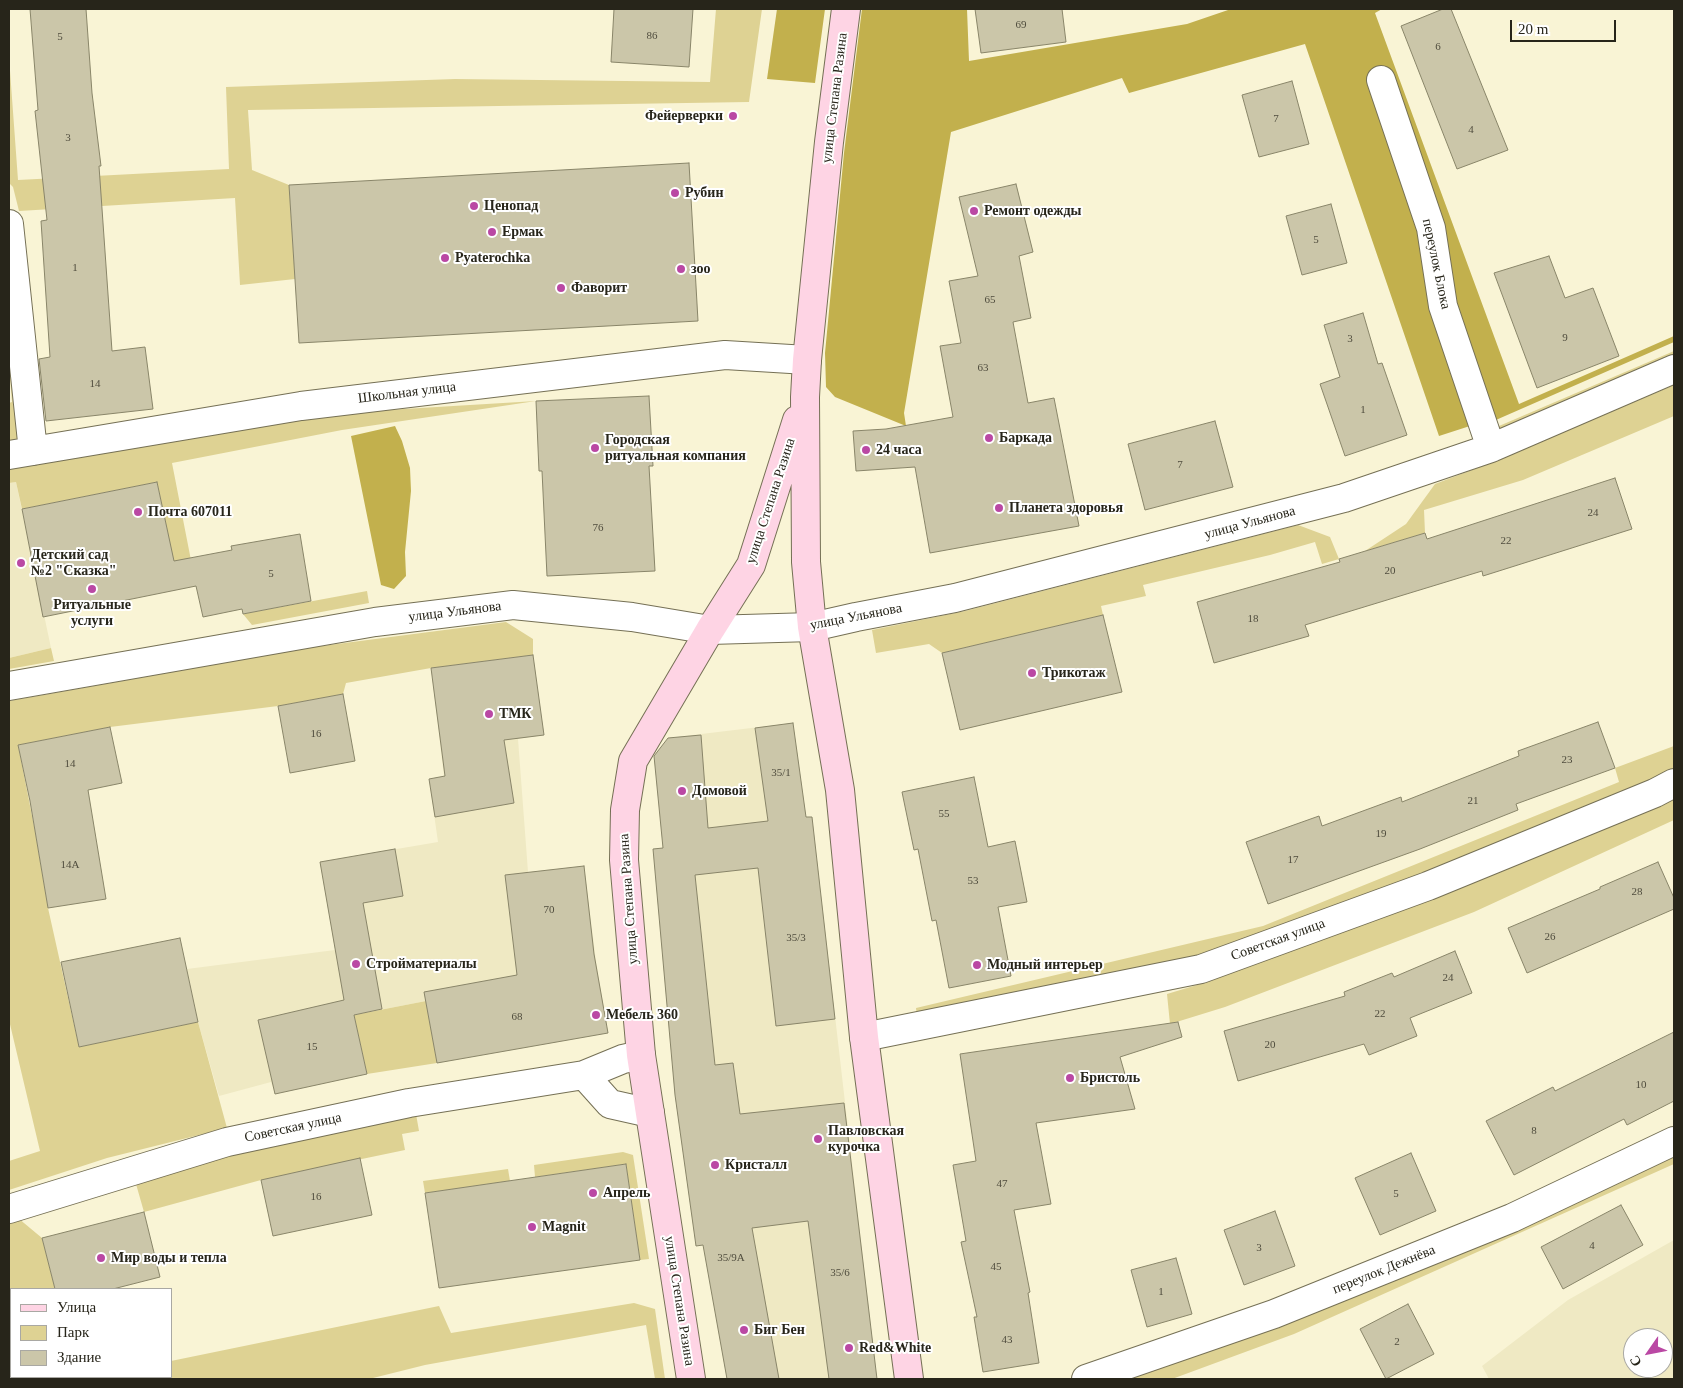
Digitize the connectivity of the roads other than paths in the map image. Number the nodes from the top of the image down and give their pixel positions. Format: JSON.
{"nodes":[{"id":1,"x":846,"y":9,"type":"edge"},
{"id":2,"x":1381,"y":80,"type":"dead end"},
{"id":3,"x":9,"y":224,"type":"edge"},
{"id":4,"x":807,"y":360,"type":"junction"},
{"id":5,"x":1674,"y":369,"type":"edge"},
{"id":6,"x":805,"y":397,"type":"junction"},
{"id":7,"x":1491,"y":448,"type":"junction"},
{"id":8,"x":21,"y":453,"type":"edge"},
{"id":9,"x":812,"y":627,"type":"junction"},
{"id":10,"x":710,"y":630,"type":"junction"},
{"id":11,"x":9,"y":686,"type":"edge"},
{"id":12,"x":1674,"y":783,"type":"edge"},
{"id":13,"x":864,"y":1037,"type":"junction"},
{"id":14,"x":641,"y":1055,"type":"junction"},
{"id":15,"x":584,"y":1075,"type":"junction"},
{"id":16,"x":650,"y":1113,"type":"junction"},
{"id":17,"x":1674,"y":1140,"type":"edge"},
{"id":18,"x":9,"y":1209,"type":"edge"},
{"id":19,"x":691,"y":1379,"type":"edge"},
{"id":20,"x":909,"y":1379,"type":"edge"},
{"id":21,"x":1086,"y":1379,"type":"edge"}],
"edges":[{"from":1,"to":4,"type":"main road","name":"улица Степана Разина"},
{"from":2,"to":7,"type":"street","name":"переулок Блока"},
{"from":3,"to":8,"type":"street"},
{"from":4,"to":6,"type":"main road","name":"улица Степана Разина"},
{"from":4,"to":8,"type":"street","name":"Школьная улица"},
{"from":5,"to":7,"type":"street","name":"улица Ульянова"},
{"from":6,"to":9,"type":"main road","name":"улица Степана Разина"},
{"from":6,"to":10,"type":"main road","name":"улица Степана Разина"},
{"from":7,"to":9,"type":"street","name":"улица Ульянова"},
{"from":9,"to":10,"type":"street","name":"улица Ульянова"},
{"from":9,"to":13,"type":"main road","name":"улица Степана Разина"},
{"from":10,"to":11,"type":"street","name":"улица Ульянова"},
{"from":10,"to":14,"type":"main road","name":"улица Степана Разина"},
{"from":12,"to":13,"type":"street","name":"Советская улица"},
{"from":13,"to":20,"type":"main road","name":"улица Степана Разина"},
{"from":14,"to":15,"type":"street","name":"Советская улица"},
{"from":14,"to":16,"type":"main road","name":"улица Степана Разина"},
{"from":15,"to":16,"type":"street"},
{"from":15,"to":18,"type":"street","name":"Советская улица"},
{"from":16,"to":19,"type":"main road","name":"улица Степана Разина"},
{"from":17,"to":21,"type":"street","name":"переулок Дежнёва"}]}
